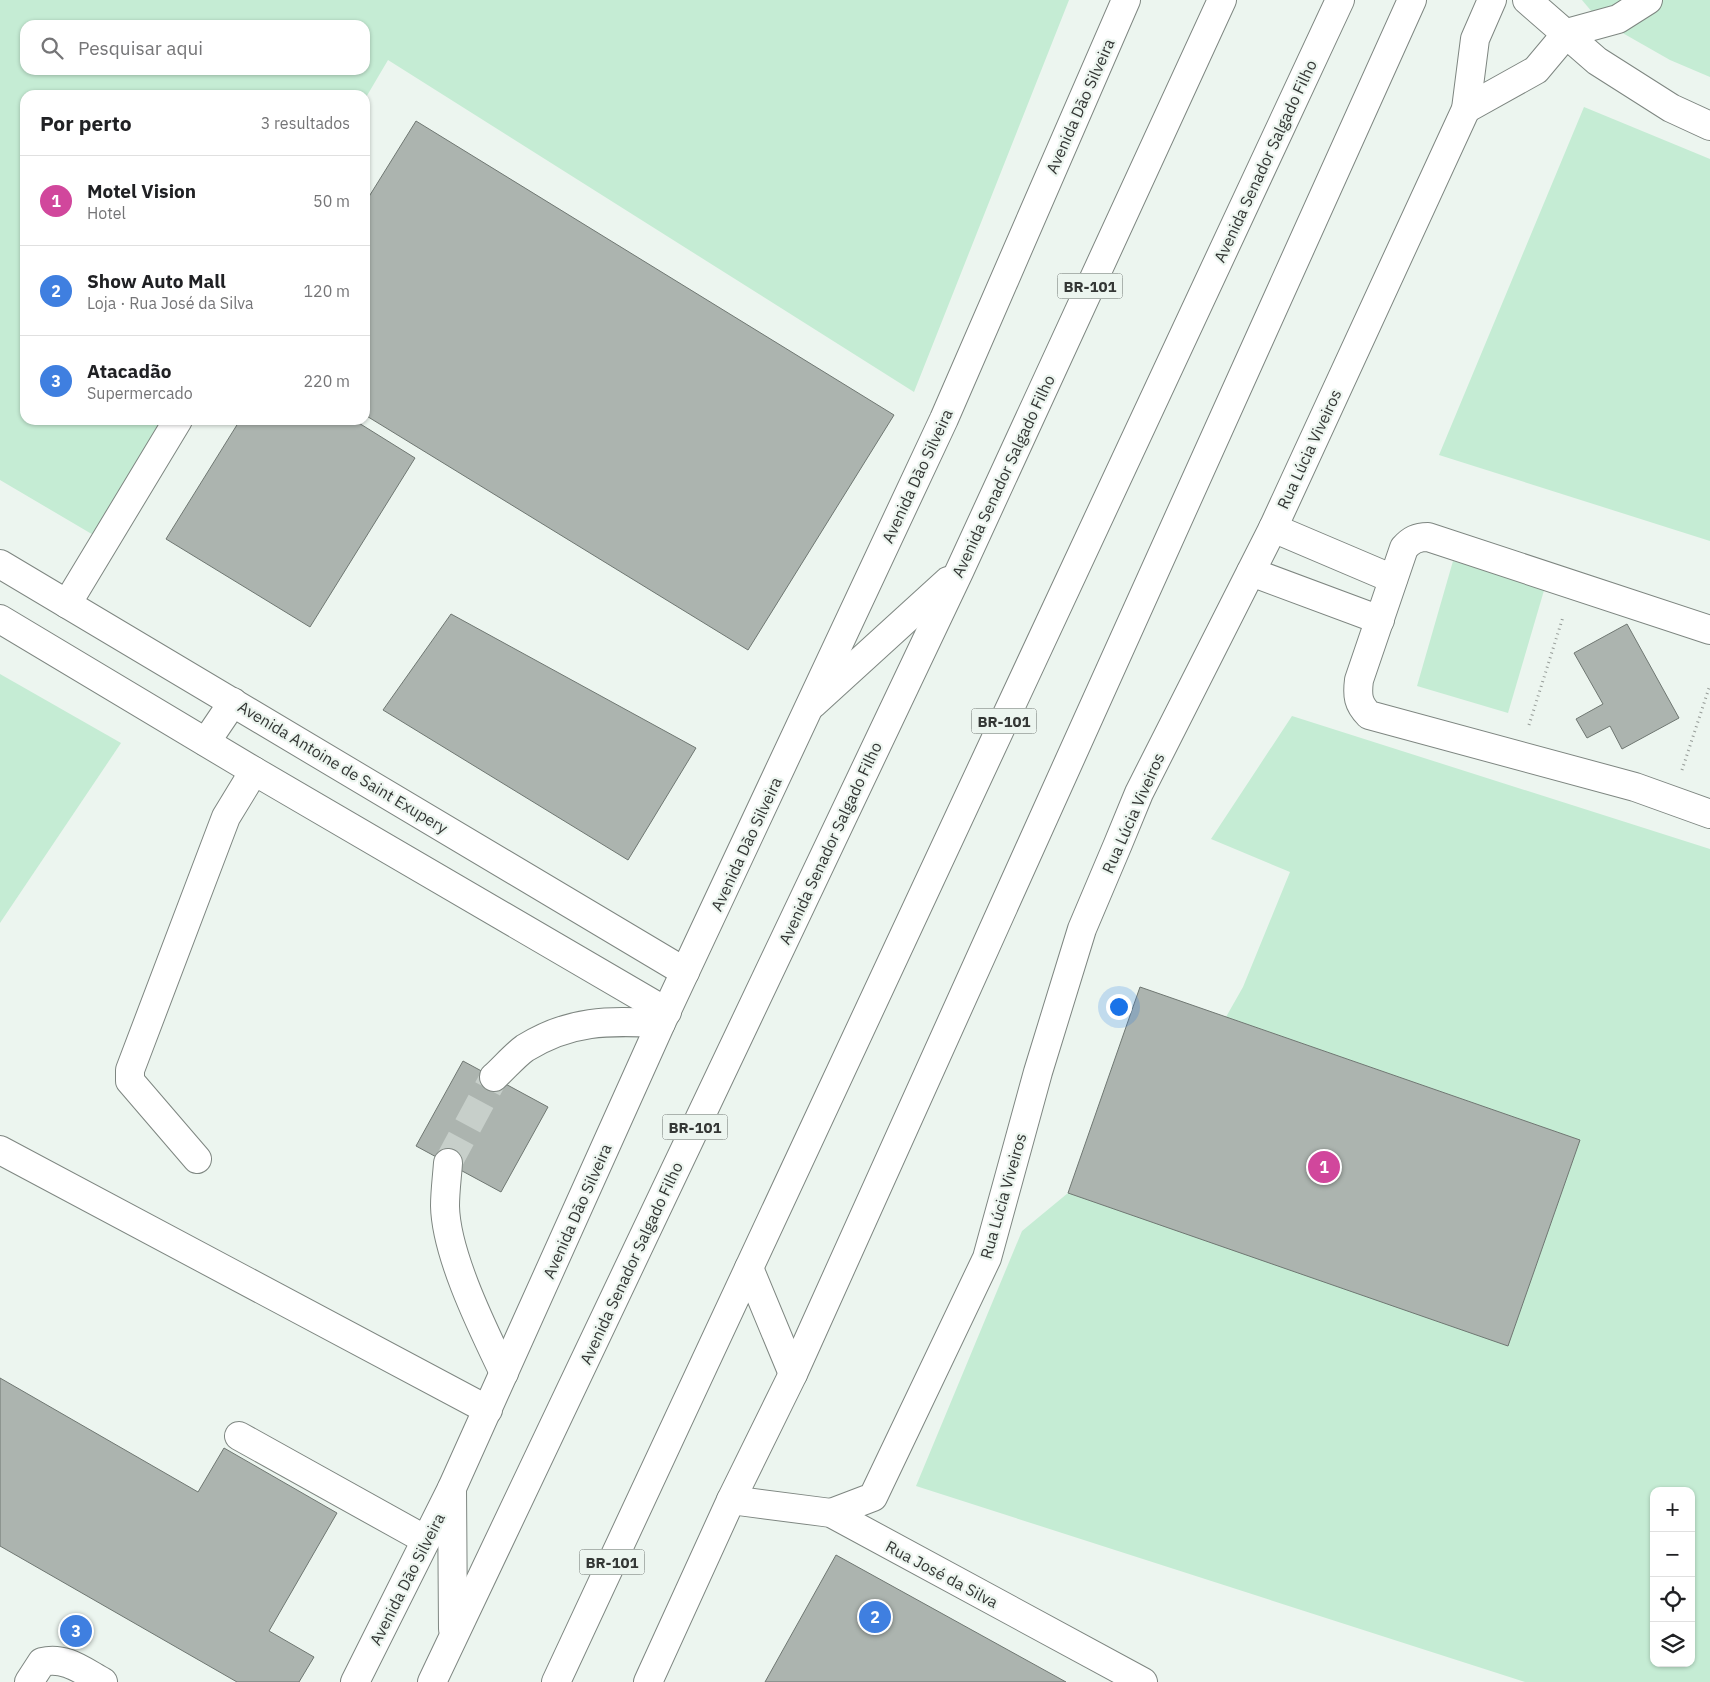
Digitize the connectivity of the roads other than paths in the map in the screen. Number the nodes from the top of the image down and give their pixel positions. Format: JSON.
{"nodes":[{"id":1,"x":1126,"y":0,"type":"edge"},
{"id":2,"x":1222,"y":0,"type":"edge"},
{"id":3,"x":1340,"y":0,"type":"edge"},
{"id":4,"x":1412,"y":0,"type":"edge"},
{"id":5,"x":1492,"y":0,"type":"edge"},
{"id":6,"x":1528,"y":0,"type":"edge"},
{"id":7,"x":1648,"y":0,"type":"edge"},
{"id":8,"x":1567,"y":33,"type":"junction"},
{"id":9,"x":1671,"y":108,"type":"junction"},
{"id":10,"x":1466,"y":109,"type":"junction"},
{"id":11,"x":1710,"y":115,"type":"edge"},
{"id":12,"x":1710,"y":126,"type":"edge"},
{"id":13,"x":175,"y":425,"type":"edge"},
{"id":14,"x":1273,"y":528,"type":"junction"},
{"id":15,"x":0,"y":564,"type":"edge"},
{"id":16,"x":958,"y":572,"type":"junction"},
{"id":17,"x":1251,"y":572,"type":"junction"},
{"id":18,"x":1393,"y":579,"type":"junction"},
{"id":19,"x":67,"y":604,"type":"junction"},
{"id":20,"x":0,"y":619,"type":"edge"},
{"id":21,"x":1380,"y":620,"type":"junction"},
{"id":22,"x":1710,"y":630,"type":"edge"},
{"id":23,"x":233,"y":702,"type":"junction"},
{"id":24,"x":813,"y":704,"type":"junction"},
{"id":25,"x":206,"y":742,"type":"junction"},
{"id":26,"x":254,"y":771,"type":"junction"},
{"id":27,"x":1710,"y":814,"type":"edge"},
{"id":28,"x":685,"y":972,"type":"junction"},
{"id":29,"x":664,"y":1018,"type":"junction"},
{"id":30,"x":494,"y":1077,"type":"tunnel mouth"},
{"id":31,"x":0,"y":1150,"type":"edge"},
{"id":32,"x":197,"y":1159,"type":"dead end"},
{"id":33,"x":448,"y":1164,"type":"tunnel mouth"},
{"id":34,"x":749,"y":1268,"type":"junction"},
{"id":35,"x":504,"y":1373,"type":"junction"},
{"id":36,"x":793,"y":1374,"type":"junction"},
{"id":37,"x":488,"y":1410,"type":"junction"},
{"id":38,"x":240,"y":1436,"type":"dead end"},
{"id":39,"x":452,"y":1488,"type":"junction"},
{"id":40,"x":731,"y":1500,"type":"junction"},
{"id":41,"x":830,"y":1513,"type":"junction"},
{"id":42,"x":426,"y":1540,"type":"junction"},
{"id":43,"x":453,"y":1636,"type":"junction"},
{"id":44,"x":29,"y":1682,"type":"edge"},
{"id":45,"x":103,"y":1682,"type":"edge"},
{"id":46,"x":355,"y":1682,"type":"edge"},
{"id":47,"x":432,"y":1682,"type":"edge"},
{"id":48,"x":556,"y":1682,"type":"edge"},
{"id":49,"x":648,"y":1682,"type":"edge"},
{"id":50,"x":1143,"y":1682,"type":"edge"}],
"edges":[{"from":1,"to":24,"type":"main road","name":"Avenida Dão Silveira"},
{"from":2,"to":16,"type":"main road","name":"Avenida Senador Salgado Filho","number":"BR-101"},
{"from":3,"to":34,"type":"main road","name":"Avenida Senador Salgado Filho","number":"BR-101"},
{"from":4,"to":36,"type":"main road"},
{"from":5,"to":10,"type":"main road","name":"Rua Lúcia Viveiros"},
{"from":6,"to":8,"type":"main road"},
{"from":7,"to":8,"type":"main road"},
{"from":8,"to":9,"type":"main road"},
{"from":8,"to":10,"type":"main road"},
{"from":9,"to":11,"type":"main road"},
{"from":9,"to":12,"type":"main road"},
{"from":10,"to":14,"type":"main road","name":"Rua Lúcia Viveiros"},
{"from":13,"to":19,"type":"main road"},
{"from":14,"to":17,"type":"main road","name":"Rua Lúcia Viveiros"},
{"from":14,"to":18,"type":"main road"},
{"from":15,"to":19,"type":"main road","name":"Avenida Antoine de Saint Exupery"},
{"from":16,"to":24,"type":"main road"},
{"from":16,"to":43,"type":"main road","name":"Avenida Senador Salgado Filho","number":"BR-101"},
{"from":17,"to":21,"type":"main road"},
{"from":17,"to":41,"type":"main road","name":"Rua Lúcia Viveiros"},
{"from":18,"to":21,"type":"main road"},
{"from":18,"to":22,"type":"main road"},
{"from":19,"to":23,"type":"main road","name":"Avenida Antoine de Saint Exupery"},
{"from":20,"to":25,"type":"main road"},
{"from":21,"to":27,"type":"main road"},
{"from":23,"to":25,"type":"main road"},
{"from":23,"to":28,"type":"main road","name":"Avenida Antoine de Saint Exupery"},
{"from":24,"to":28,"type":"main road","name":"Avenida Dão Silveira"},
{"from":25,"to":26,"type":"main road"},
{"from":26,"to":29,"type":"main road"},
{"from":26,"to":32,"type":"main road"},
{"from":28,"to":29,"type":"main road","name":"Avenida Dão Silveira"},
{"from":29,"to":30,"type":"main road"},
{"from":29,"to":35,"type":"main road","name":"Avenida Dão Silveira"},
{"from":31,"to":37,"type":"main road"},
{"from":33,"to":35,"type":"main road"},
{"from":34,"to":36,"type":"main road"},
{"from":34,"to":48,"type":"main road","name":"Avenida Senador Salgado Filho","number":"BR-101"},
{"from":35,"to":37,"type":"main road","name":"Avenida Dão Silveira"},
{"from":36,"to":40,"type":"main road"},
{"from":37,"to":39,"type":"main road","name":"Avenida Dão Silveira"},
{"from":38,"to":42,"type":"main road"},
{"from":39,"to":42,"type":"main road","name":"Avenida Dão Silveira"},
{"from":39,"to":43,"type":"main road"},
{"from":40,"to":41,"type":"main road","name":"Rua José da Silva"},
{"from":40,"to":49,"type":"main road"},
{"from":41,"to":50,"type":"main road","name":"Rua José da Silva"},
{"from":42,"to":46,"type":"main road","name":"Avenida Dão Silveira"},
{"from":43,"to":47,"type":"main road","name":"Avenida Senador Salgado Filho","number":"BR-101"},
{"from":44,"to":45,"type":"main road"}]}
